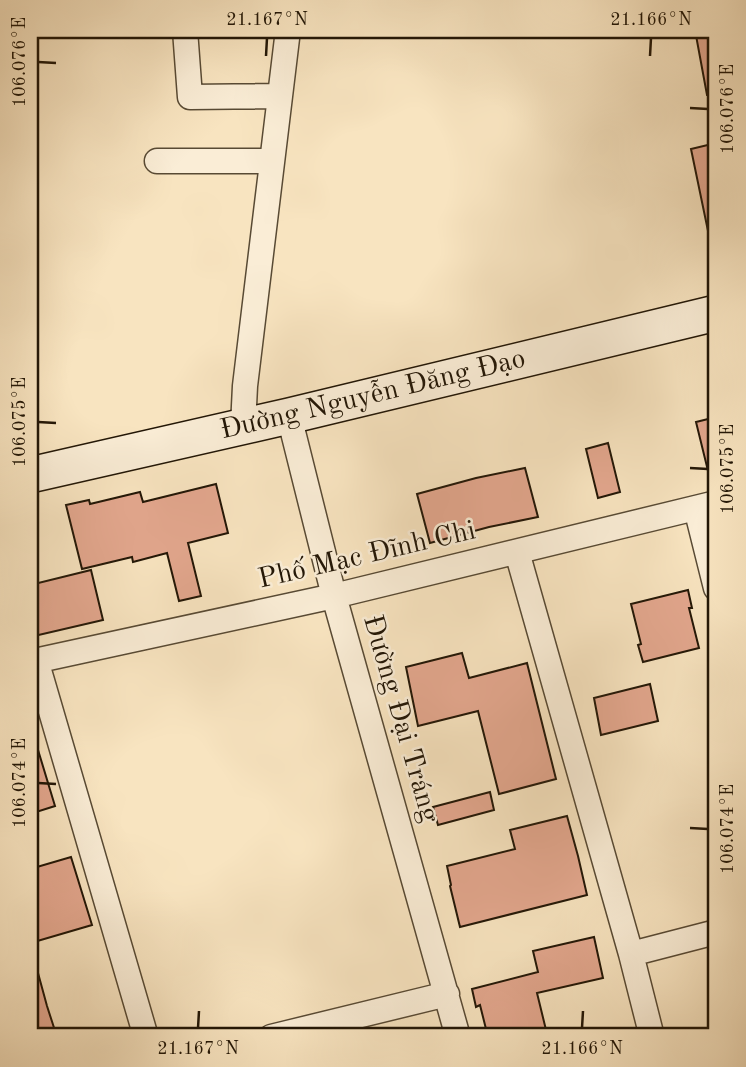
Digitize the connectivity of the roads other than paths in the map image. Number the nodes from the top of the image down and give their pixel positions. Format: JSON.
{"nodes":[{"id":1,"x":185,"y":30,"type":"edge"},
{"id":2,"x":288,"y":30,"type":"edge"},
{"id":3,"x":279,"y":96,"type":"junction"},
{"id":4,"x":157,"y":161,"type":"dead end"},
{"id":5,"x":271,"y":161,"type":"junction"},
{"id":6,"x":716,"y":313,"type":"edge"},
{"id":7,"x":289,"y":416,"type":"junction"},
{"id":8,"x":243,"y":426,"type":"junction"},
{"id":9,"x":30,"y":475,"type":"edge"},
{"id":10,"x":706,"y":505,"type":"edge"},
{"id":11,"x":517,"y":552,"type":"junction"},
{"id":12,"x":716,"y":589,"type":"edge"},
{"id":13,"x":334,"y":596,"type":"junction"},
{"id":14,"x":33,"y":661,"type":"edge"},
{"id":15,"x":716,"y":932,"type":"edge"},
{"id":16,"x":631,"y":954,"type":"junction"},
{"id":17,"x":447,"y":994,"type":"junction"},
{"id":18,"x":146,"y":1037,"type":"edge"},
{"id":19,"x":271,"y":1037,"type":"edge"},
{"id":20,"x":458,"y":1037,"type":"edge"},
{"id":21,"x":652,"y":1037,"type":"edge"}],
"edges":[{"from":1,"to":3,"type":"street"},
{"from":2,"to":3,"type":"street"},
{"from":3,"to":5,"type":"street"},
{"from":4,"to":5,"type":"street"},
{"from":5,"to":8,"type":"street"},
{"from":6,"to":7,"type":"main road","name":"Đường Nguyễn Đăng Đạo"},
{"from":7,"to":8,"type":"main road","name":"Đường Nguyễn Đăng Đạo"},
{"from":7,"to":13,"type":"street","name":"Đường Đại Tráng"},
{"from":8,"to":9,"type":"main road","name":"Đường Nguyễn Đăng Đạo"},
{"from":10,"to":11,"type":"street","name":"Phố Mạc Đĩnh Chi"},
{"from":10,"to":12,"type":"street"},
{"from":11,"to":13,"type":"street","name":"Phố Mạc Đĩnh Chi"},
{"from":11,"to":16,"type":"street"},
{"from":13,"to":14,"type":"street","name":"Phố Mạc Đĩnh Chi"},
{"from":13,"to":17,"type":"street","name":"Đường Đại Tráng"},
{"from":14,"to":18,"type":"street"},
{"from":15,"to":16,"type":"street"},
{"from":16,"to":21,"type":"street"},
{"from":17,"to":19,"type":"street"},
{"from":17,"to":20,"type":"street","name":"Đường Đại Tráng"}]}
